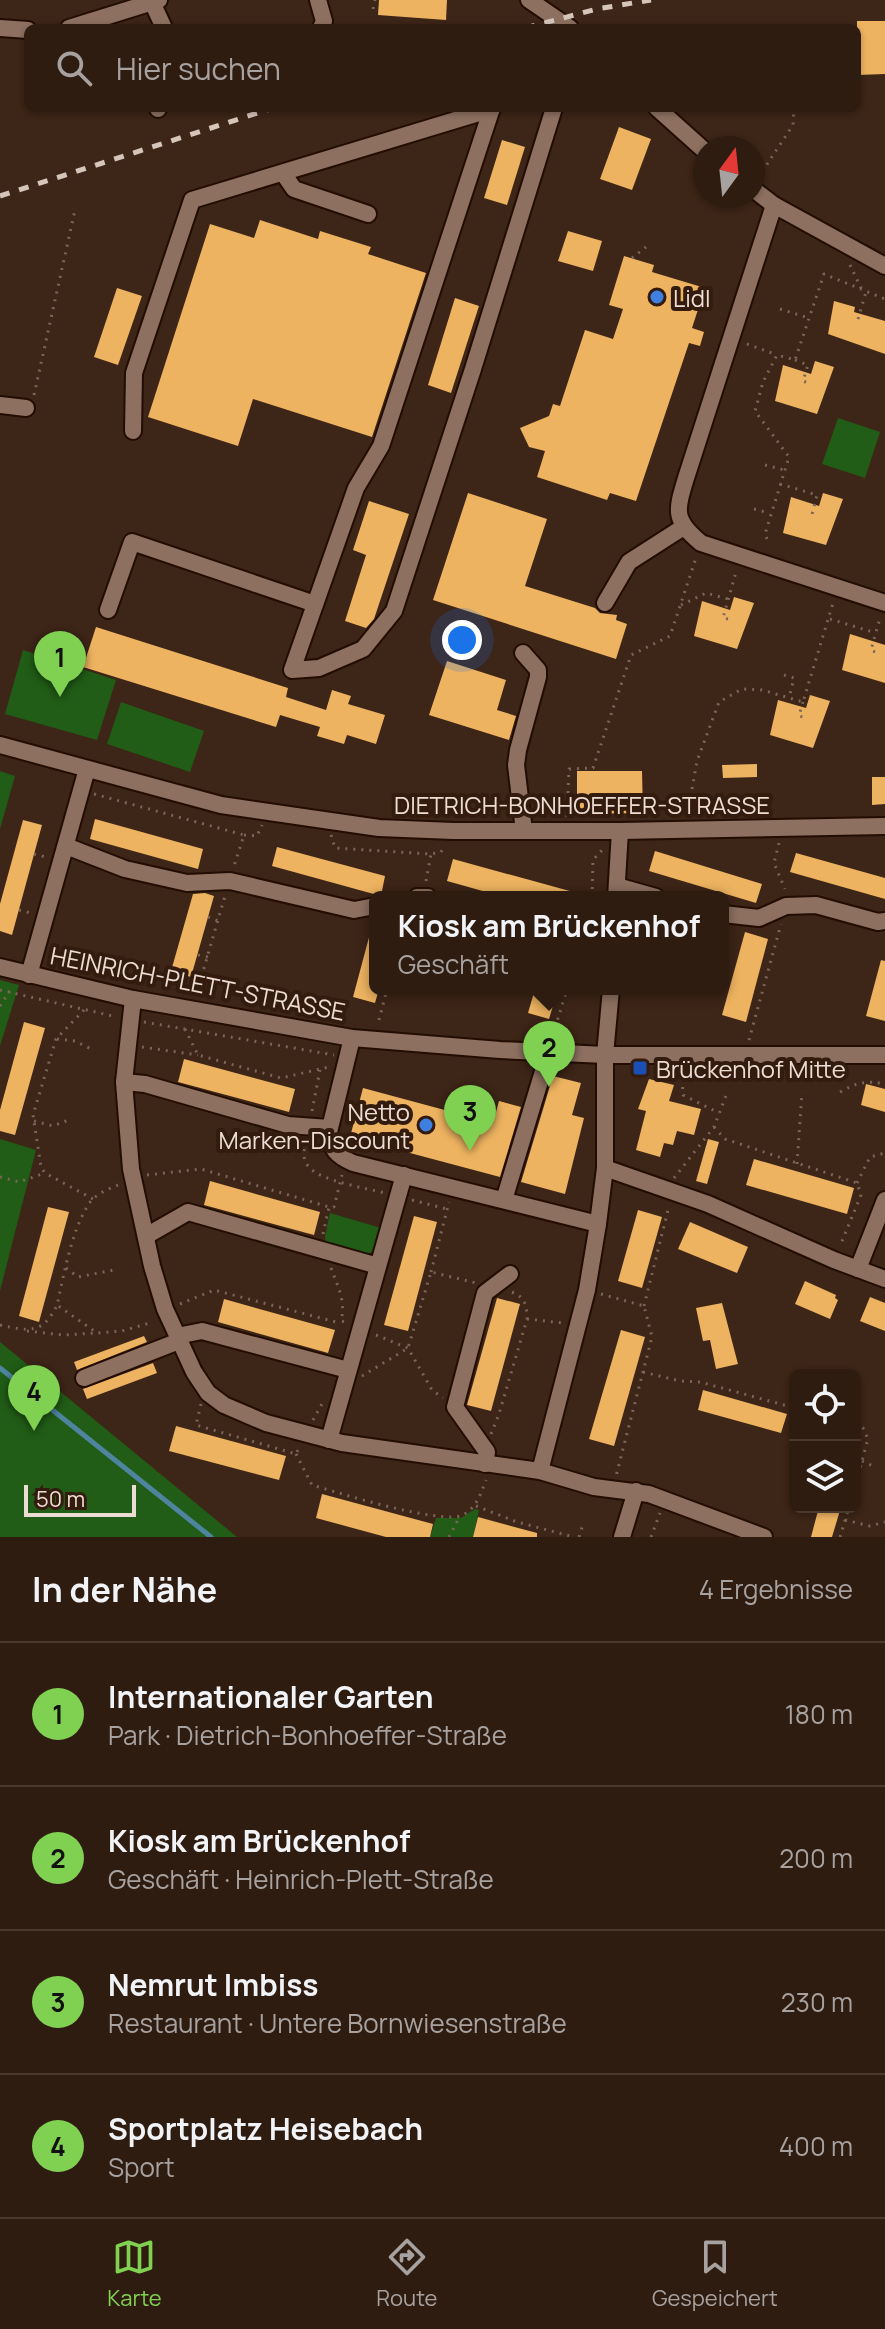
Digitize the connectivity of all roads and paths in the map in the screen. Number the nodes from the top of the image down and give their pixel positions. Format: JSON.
{"nodes":[{"id":1,"x":318,"y":0,"type":"edge"},
{"id":2,"x":375,"y":0,"type":"edge"},
{"id":3,"x":529,"y":0,"type":"edge"},
{"id":4,"x":152,"y":1,"type":"edge"},
{"id":5,"x":373,"y":9,"type":"dead end"},
{"id":6,"x":81,"y":24,"type":"edge"},
{"id":7,"x":162,"y":24,"type":"edge"},
{"id":8,"x":323,"y":24,"type":"edge"},
{"id":9,"x":564,"y":24,"type":"edge"},
{"id":10,"x":0,"y":28,"type":"edge"},
{"id":11,"x":24,"y":30,"type":"edge"},
{"id":12,"x":479,"y":112,"type":"edge"},
{"id":13,"x":491,"y":112,"type":"edge"},
{"id":14,"x":553,"y":112,"type":"edge"},
{"id":15,"x":661,"y":112,"type":"edge"},
{"id":16,"x":794,"y":112,"type":"edge"},
{"id":17,"x":693,"y":140,"type":"edge"},
{"id":18,"x":765,"y":168,"type":"edge"},
{"id":19,"x":283,"y":173,"type":"junction"},
{"id":20,"x":765,"y":197,"type":"edge"},
{"id":21,"x":774,"y":205,"type":"junction"},
{"id":22,"x":75,"y":210,"type":"dead end"},
{"id":23,"x":368,"y":214,"type":"dead end"},
{"id":24,"x":646,"y":247,"type":"dead end"},
{"id":25,"x":632,"y":258,"type":"dead end"},
{"id":26,"x":885,"y":266,"type":"edge"},
{"id":27,"x":866,"y":292,"type":"junction"},
{"id":28,"x":885,"y":299,"type":"edge"},
{"id":29,"x":780,"y":309,"type":"dead end"},
{"id":30,"x":809,"y":318,"type":"junction"},
{"id":31,"x":858,"y":319,"type":"dead end"},
{"id":32,"x":732,"y":338,"type":"junction"},
{"id":33,"x":777,"y":355,"type":"junction"},
{"id":34,"x":795,"y":360,"type":"junction"},
{"id":35,"x":808,"y":383,"type":"dead end"},
{"id":36,"x":0,"y":405,"type":"edge"},
{"id":37,"x":26,"y":408,"type":"joint"},
{"id":38,"x":133,"y":431,"type":"dead end"},
{"id":39,"x":765,"y":465,"type":"dead end"},
{"id":40,"x":784,"y":470,"type":"junction"},
{"id":41,"x":780,"y":484,"type":"junction"},
{"id":42,"x":754,"y":509,"type":"dead end"},
{"id":43,"x":771,"y":514,"type":"junction"},
{"id":44,"x":816,"y":515,"type":"dead end"},
{"id":45,"x":682,"y":528,"type":"junction"},
{"id":46,"x":767,"y":539,"type":"dead end"},
{"id":47,"x":701,"y":543,"type":"junction"},
{"id":48,"x":741,"y":557,"type":"junction"},
{"id":49,"x":838,"y":588,"type":"junction"},
{"id":50,"x":728,"y":599,"type":"junction"},
{"id":51,"x":605,"y":603,"type":"dead end"},
{"id":52,"x":885,"y":603,"type":"edge"},
{"id":53,"x":315,"y":604,"type":"junction"},
{"id":54,"x":681,"y":605,"type":"junction"},
{"id":55,"x":108,"y":610,"type":"dead end"},
{"id":56,"x":828,"y":618,"type":"junction"},
{"id":57,"x":728,"y":619,"type":"dead end"},
{"id":58,"x":876,"y":633,"type":"junction"},
{"id":59,"x":875,"y":652,"type":"dead end"},
{"id":60,"x":523,"y":653,"type":"dead end"},
{"id":61,"x":784,"y":675,"type":"dead end"},
{"id":62,"x":789,"y":698,"type":"junction"},
{"id":63,"x":803,"y":702,"type":"junction"},
{"id":64,"x":803,"y":717,"type":"dead end"},
{"id":65,"x":0,"y":745,"type":"edge"},
{"id":66,"x":87,"y":769,"type":"junction"},
{"id":67,"x":692,"y":789,"type":"dead end"},
{"id":68,"x":81,"y":791,"type":"junction"},
{"id":69,"x":270,"y":813,"type":"junction"},
{"id":70,"x":326,"y":821,"type":"junction"},
{"id":71,"x":885,"y":826,"type":"edge"},
{"id":72,"x":780,"y":827,"type":"junction"},
{"id":73,"x":567,"y":830,"type":"junction"},
{"id":74,"x":524,"y":831,"type":"junction"},
{"id":75,"x":620,"y":831,"type":"junction"},
{"id":76,"x":244,"y":835,"type":"junction"},
{"id":77,"x":66,"y":846,"type":"junction"},
{"id":78,"x":230,"y":881,"type":"junction"},
{"id":79,"x":424,"y":891,"type":"edge"},
{"id":80,"x":592,"y":891,"type":"edge"},
{"id":81,"x":616,"y":891,"type":"edge"},
{"id":82,"x":786,"y":906,"type":"junction"},
{"id":83,"x":369,"y":907,"type":"edge"},
{"id":84,"x":729,"y":915,"type":"edge"},
{"id":85,"x":208,"y":917,"type":"dead end"},
{"id":86,"x":218,"y":921,"type":"junction"},
{"id":87,"x":885,"y":921,"type":"edge"},
{"id":88,"x":764,"y":954,"type":"dead end"},
{"id":89,"x":198,"y":955,"type":"dead end"},
{"id":90,"x":772,"y":956,"type":"junction"},
{"id":91,"x":208,"y":957,"type":"junction"},
{"id":92,"x":0,"y":967,"type":"edge"},
{"id":93,"x":26,"y":974,"type":"junction"},
{"id":94,"x":0,"y":990,"type":"edge"},
{"id":95,"x":197,"y":992,"type":"dead end"},
{"id":96,"x":9,"y":993,"type":"junction"},
{"id":97,"x":385,"y":995,"type":"edge"},
{"id":98,"x":565,"y":995,"type":"edge"},
{"id":99,"x":610,"y":995,"type":"edge"},
{"id":100,"x":556,"y":996,"type":"dead end"},
{"id":101,"x":564,"y":998,"type":"junction"},
{"id":102,"x":133,"y":999,"type":"junction"},
{"id":103,"x":752,"y":999,"type":"dead end"},
{"id":104,"x":759,"y":1001,"type":"junction"},
{"id":105,"x":0,"y":1006,"type":"edge"},
{"id":106,"x":84,"y":1010,"type":"junction"},
{"id":107,"x":130,"y":1020,"type":"junction"},
{"id":108,"x":379,"y":1020,"type":"dead end"},
{"id":109,"x":185,"y":1028,"type":"junction"},
{"id":110,"x":553,"y":1035,"type":"dead end"},
{"id":111,"x":352,"y":1038,"type":"junction"},
{"id":112,"x":56,"y":1039,"type":"junction"},
{"id":113,"x":128,"y":1045,"type":"junction"},
{"id":114,"x":91,"y":1049,"type":"dead end"},
{"id":115,"x":198,"y":1055,"type":"junction"},
{"id":116,"x":605,"y":1055,"type":"junction"},
{"id":117,"x":682,"y":1055,"type":"junction"},
{"id":118,"x":748,"y":1055,"type":"junction"},
{"id":119,"x":885,"y":1055,"type":"edge"},
{"id":120,"x":544,"y":1068,"type":"dead end"},
{"id":121,"x":124,"y":1082,"type":"junction"},
{"id":122,"x":885,"y":1084,"type":"edge"},
{"id":123,"x":802,"y":1092,"type":"dead end"},
{"id":124,"x":840,"y":1092,"type":"dead end"},
{"id":125,"x":727,"y":1093,"type":"dead end"},
{"id":126,"x":719,"y":1113,"type":"junction"},
{"id":127,"x":71,"y":1119,"type":"dead end"},
{"id":128,"x":34,"y":1121,"type":"junction"},
{"id":129,"x":714,"y":1127,"type":"junction"},
{"id":130,"x":329,"y":1128,"type":"junction"},
{"id":131,"x":885,"y":1153,"type":"edge"},
{"id":132,"x":797,"y":1164,"type":"junction"},
{"id":133,"x":605,"y":1168,"type":"junction"},
{"id":134,"x":45,"y":1173,"type":"junction"},
{"id":135,"x":404,"y":1175,"type":"junction"},
{"id":136,"x":0,"y":1177,"type":"edge"},
{"id":137,"x":857,"y":1183,"type":"junction"},
{"id":138,"x":452,"y":1186,"type":"junction"},
{"id":139,"x":668,"y":1192,"type":"junction"},
{"id":140,"x":93,"y":1199,"type":"dead end"},
{"id":141,"x":504,"y":1200,"type":"junction"},
{"id":142,"x":885,"y":1200,"type":"edge"},
{"id":143,"x":598,"y":1224,"type":"junction"},
{"id":144,"x":146,"y":1236,"type":"junction"},
{"id":145,"x":834,"y":1260,"type":"junction"},
{"id":146,"x":378,"y":1266,"type":"junction"},
{"id":147,"x":66,"y":1268,"type":"dead end"},
{"id":148,"x":858,"y":1269,"type":"junction"},
{"id":149,"x":114,"y":1270,"type":"dead end"},
{"id":150,"x":431,"y":1272,"type":"junction"},
{"id":151,"x":510,"y":1274,"type":"dead end"},
{"id":152,"x":885,"y":1279,"type":"edge"},
{"id":153,"x":493,"y":1287,"type":"junction"},
{"id":154,"x":587,"y":1290,"type":"junction"},
{"id":155,"x":57,"y":1305,"type":"dead end"},
{"id":156,"x":644,"y":1306,"type":"junction"},
{"id":157,"x":165,"y":1309,"type":"junction"},
{"id":158,"x":527,"y":1319,"type":"junction"},
{"id":159,"x":341,"y":1321,"type":"dead end"},
{"id":160,"x":579,"y":1324,"type":"junction"},
{"id":161,"x":0,"y":1325,"type":"edge"},
{"id":162,"x":360,"y":1328,"type":"junction"},
{"id":163,"x":27,"y":1331,"type":"junction"},
{"id":164,"x":97,"y":1333,"type":"dead end"},
{"id":165,"x":178,"y":1339,"type":"junction"},
{"id":166,"x":408,"y":1348,"type":"junction"},
{"id":167,"x":643,"y":1372,"type":"junction"},
{"id":168,"x":346,"y":1377,"type":"junction"},
{"id":169,"x":84,"y":1378,"type":"dead end"},
{"id":170,"x":789,"y":1406,"type":"edge"},
{"id":171,"x":455,"y":1407,"type":"junction"},
{"id":172,"x":861,"y":1427,"type":"edge"},
{"id":173,"x":491,"y":1434,"type":"dead end"},
{"id":174,"x":329,"y":1440,"type":"junction"},
{"id":175,"x":296,"y":1454,"type":"dead end"},
{"id":176,"x":862,"y":1461,"type":"junction"},
{"id":177,"x":488,"y":1464,"type":"junction"},
{"id":178,"x":861,"y":1465,"type":"edge"},
{"id":179,"x":873,"y":1466,"type":"dead end"},
{"id":180,"x":540,"y":1471,"type":"junction"},
{"id":181,"x":331,"y":1482,"type":"dead end"},
{"id":182,"x":614,"y":1487,"type":"junction"},
{"id":183,"x":329,"y":1490,"type":"junction"},
{"id":184,"x":636,"y":1491,"type":"junction"},
{"id":185,"x":665,"y":1498,"type":"junction"},
{"id":186,"x":476,"y":1506,"type":"junction"},
{"id":187,"x":434,"y":1507,"type":"dead end"},
{"id":188,"x":847,"y":1513,"type":"edge"},
{"id":189,"x":432,"y":1514,"type":"junction"},
{"id":190,"x":460,"y":1516,"type":"junction"},
{"id":191,"x":845,"y":1520,"type":"junction"},
{"id":192,"x":885,"y":1522,"type":"edge"},
{"id":193,"x":583,"y":1524,"type":"dead end"},
{"id":194,"x":449,"y":1537,"type":"edge"},
{"id":195,"x":577,"y":1537,"type":"edge"},
{"id":196,"x":622,"y":1537,"type":"edge"},
{"id":197,"x":651,"y":1537,"type":"edge"},
{"id":198,"x":764,"y":1537,"type":"edge"},
{"id":199,"x":840,"y":1537,"type":"edge"}],
"edges":[{"from":1,"to":8,"type":"street"},
{"from":2,"to":5,"type":"path"},
{"from":3,"to":9,"type":"street"},
{"from":4,"to":6,"type":"street"},
{"from":4,"to":7,"type":"street"},
{"from":10,"to":11,"type":"street"},
{"from":12,"to":19,"type":"street"},
{"from":13,"to":53,"type":"street"},
{"from":14,"to":53,"type":"street"},
{"from":15,"to":17,"type":"street"},
{"from":16,"to":18,"type":"path"},
{"from":19,"to":23,"type":"street"},
{"from":19,"to":38,"type":"street"},
{"from":20,"to":21,"type":"street"},
{"from":21,"to":26,"type":"street"},
{"from":21,"to":32,"type":"street"},
{"from":22,"to":37,"type":"path"},
{"from":24,"to":25,"type":"path"},
{"from":27,"to":28,"type":"path"},
{"from":27,"to":30,"type":"path"},
{"from":27,"to":31,"type":"path"},
{"from":29,"to":30,"type":"path"},
{"from":30,"to":34,"type":"path"},
{"from":32,"to":33,"type":"path"},
{"from":32,"to":45,"type":"street"},
{"from":33,"to":34,"type":"path"},
{"from":33,"to":40,"type":"path"},
{"from":34,"to":35,"type":"path"},
{"from":36,"to":37,"type":"street"},
{"from":39,"to":40,"type":"path"},
{"from":40,"to":41,"type":"path"},
{"from":41,"to":43,"type":"path"},
{"from":41,"to":44,"type":"path"},
{"from":42,"to":43,"type":"path"},
{"from":43,"to":46,"type":"path"},
{"from":45,"to":47,"type":"street"},
{"from":45,"to":51,"type":"street"},
{"from":47,"to":48,"type":"street"},
{"from":47,"to":54,"type":"path"},
{"from":48,"to":49,"type":"street"},
{"from":48,"to":50,"type":"path"},
{"from":49,"to":52,"type":"street"},
{"from":49,"to":56,"type":"path"},
{"from":50,"to":54,"type":"path"},
{"from":50,"to":57,"type":"path"},
{"from":52,"to":58,"type":"path"},
{"from":53,"to":55,"type":"street"},
{"from":54,"to":73,"type":"path"},
{"from":56,"to":58,"type":"path"},
{"from":56,"to":63,"type":"path"},
{"from":58,"to":59,"type":"path"},
{"from":60,"to":74,"type":"street"},
{"from":61,"to":62,"type":"path"},
{"from":62,"to":63,"type":"path"},
{"from":62,"to":67,"type":"path"},
{"from":63,"to":64,"type":"path"},
{"from":65,"to":66,"type":"street","name":"DIETRICH-BONHOEFFER-STRASSE"},
{"from":66,"to":68,"type":"street","name":"HEINRICH-PLETT-STRASSE"},
{"from":66,"to":69,"type":"street","name":"DIETRICH-BONHOEFFER-STRASSE"},
{"from":68,"to":76,"type":"path"},
{"from":68,"to":77,"type":"street","name":"HEINRICH-PLETT-STRASSE"},
{"from":69,"to":70,"type":"street","name":"DIETRICH-BONHOEFFER-STRASSE"},
{"from":69,"to":76,"type":"path"},
{"from":70,"to":74,"type":"street","name":"DIETRICH-BONHOEFFER-STRASSE"},
{"from":70,"to":79,"type":"path"},
{"from":71,"to":72,"type":"street","name":"DIETRICH-BONHOEFFER-STRASSE"},
{"from":72,"to":75,"type":"street","name":"DIETRICH-BONHOEFFER-STRASSE"},
{"from":72,"to":82,"type":"path"},
{"from":73,"to":74,"type":"street","name":"DIETRICH-BONHOEFFER-STRASSE"},
{"from":73,"to":75,"type":"street","name":"DIETRICH-BONHOEFFER-STRASSE"},
{"from":75,"to":80,"type":"path"},
{"from":75,"to":81,"type":"street"},
{"from":76,"to":78,"type":"path"},
{"from":77,"to":78,"type":"street"},
{"from":77,"to":93,"type":"street","name":"HEINRICH-PLETT-STRASSE"},
{"from":78,"to":83,"type":"street"},
{"from":78,"to":86,"type":"path"},
{"from":82,"to":84,"type":"street"},
{"from":82,"to":87,"type":"street"},
{"from":82,"to":90,"type":"path"},
{"from":85,"to":86,"type":"path"},
{"from":86,"to":91,"type":"path"},
{"from":88,"to":90,"type":"path"},
{"from":89,"to":91,"type":"path"},
{"from":90,"to":104,"type":"path"},
{"from":91,"to":95,"type":"path"},
{"from":92,"to":93,"type":"street","name":"HEINRICH-PLETT-STRASSE"},
{"from":93,"to":96,"type":"path"},
{"from":93,"to":102,"type":"street","name":"HEINRICH-PLETT-STRASSE"},
{"from":94,"to":96,"type":"path"},
{"from":96,"to":105,"type":"path"},
{"from":96,"to":106,"type":"path"},
{"from":97,"to":108,"type":"path"},
{"from":98,"to":101,"type":"path"},
{"from":99,"to":116,"type":"street"},
{"from":100,"to":101,"type":"path"},
{"from":101,"to":110,"type":"path"},
{"from":102,"to":107,"type":"street"},
{"from":102,"to":111,"type":"street","name":"HEINRICH-PLETT-STRASSE"},
{"from":103,"to":104,"type":"path"},
{"from":104,"to":118,"type":"path"},
{"from":106,"to":107,"type":"path"},
{"from":106,"to":112,"type":"path"},
{"from":107,"to":109,"type":"path"},
{"from":107,"to":113,"type":"street"},
{"from":109,"to":115,"type":"path"},
{"from":109,"to":115,"type":"path"},
{"from":111,"to":116,"type":"street","name":"HEINRICH-PLETT-STRASSE"},
{"from":111,"to":130,"type":"street"},
{"from":112,"to":114,"type":"path"},
{"from":112,"to":128,"type":"path"},
{"from":113,"to":115,"type":"path"},
{"from":113,"to":121,"type":"street"},
{"from":116,"to":117,"type":"street","name":"HEINRICH-PLETT-STRASSE"},
{"from":116,"to":133,"type":"street"},
{"from":117,"to":118,"type":"street","name":"HEINRICH-PLETT-STRASSE"},
{"from":117,"to":126,"type":"path"},
{"from":118,"to":119,"type":"street","name":"HEINRICH-PLETT-STRASSE"},
{"from":120,"to":141,"type":"street"},
{"from":121,"to":130,"type":"street"},
{"from":121,"to":144,"type":"street"},
{"from":122,"to":124,"type":"path"},
{"from":123,"to":132,"type":"path"},
{"from":125,"to":126,"type":"path"},
{"from":126,"to":129,"type":"path"},
{"from":127,"to":128,"type":"path"},
{"from":128,"to":134,"type":"path"},
{"from":129,"to":132,"type":"path"},
{"from":129,"to":139,"type":"path"},
{"from":130,"to":135,"type":"street"},
{"from":131,"to":137,"type":"path"},
{"from":132,"to":137,"type":"path"},
{"from":133,"to":139,"type":"street"},
{"from":133,"to":143,"type":"street"},
{"from":134,"to":136,"type":"path"},
{"from":134,"to":140,"type":"path"},
{"from":135,"to":138,"type":"street"},
{"from":135,"to":146,"type":"street"},
{"from":137,"to":145,"type":"path"},
{"from":138,"to":141,"type":"street"},
{"from":138,"to":150,"type":"path"},
{"from":139,"to":145,"type":"street"},
{"from":139,"to":156,"type":"path"},
{"from":141,"to":143,"type":"street"},
{"from":142,"to":148,"type":"street"},
{"from":143,"to":154,"type":"street"},
{"from":144,"to":146,"type":"street"},
{"from":144,"to":157,"type":"street"},
{"from":145,"to":148,"type":"street"},
{"from":146,"to":162,"type":"street"},
{"from":147,"to":149,"type":"path"},
{"from":148,"to":152,"type":"street"},
{"from":150,"to":153,"type":"path"},
{"from":150,"to":166,"type":"path"},
{"from":151,"to":153,"type":"street"},
{"from":153,"to":158,"type":"path"},
{"from":153,"to":171,"type":"street"},
{"from":154,"to":156,"type":"path"},
{"from":154,"to":160,"type":"street"},
{"from":155,"to":163,"type":"path"},
{"from":156,"to":167,"type":"path"},
{"from":157,"to":159,"type":"path"},
{"from":157,"to":165,"type":"street"},
{"from":158,"to":160,"type":"path"},
{"from":158,"to":173,"type":"path"},
{"from":160,"to":180,"type":"street"},
{"from":161,"to":163,"type":"path"},
{"from":162,"to":166,"type":"path"},
{"from":162,"to":168,"type":"street"},
{"from":163,"to":164,"type":"path"},
{"from":165,"to":168,"type":"street"},
{"from":165,"to":169,"type":"street"},
{"from":165,"to":174,"type":"street"},
{"from":166,"to":168,"type":"path"},
{"from":166,"to":171,"type":"path"},
{"from":167,"to":170,"type":"path"},
{"from":167,"to":182,"type":"path"},
{"from":168,"to":174,"type":"street"},
{"from":171,"to":177,"type":"street"},
{"from":172,"to":176,"type":"path"},
{"from":174,"to":177,"type":"street"},
{"from":175,"to":183,"type":"path"},
{"from":176,"to":178,"type":"path"},
{"from":176,"to":179,"type":"path"},
{"from":177,"to":180,"type":"street"},
{"from":177,"to":186,"type":"path"},
{"from":180,"to":182,"type":"street"},
{"from":181,"to":183,"type":"path"},
{"from":182,"to":184,"type":"street"},
{"from":183,"to":189,"type":"path"},
{"from":184,"to":185,"type":"street"},
{"from":184,"to":196,"type":"street"},
{"from":185,"to":197,"type":"path"},
{"from":185,"to":198,"type":"street"},
{"from":186,"to":190,"type":"path"},
{"from":186,"to":195,"type":"path"},
{"from":187,"to":189,"type":"path"},
{"from":188,"to":191,"type":"path"},
{"from":189,"to":190,"type":"path"},
{"from":190,"to":194,"type":"path"},
{"from":191,"to":192,"type":"path"},
{"from":191,"to":199,"type":"path"},
{"from":193,"to":195,"type":"path"}]}
